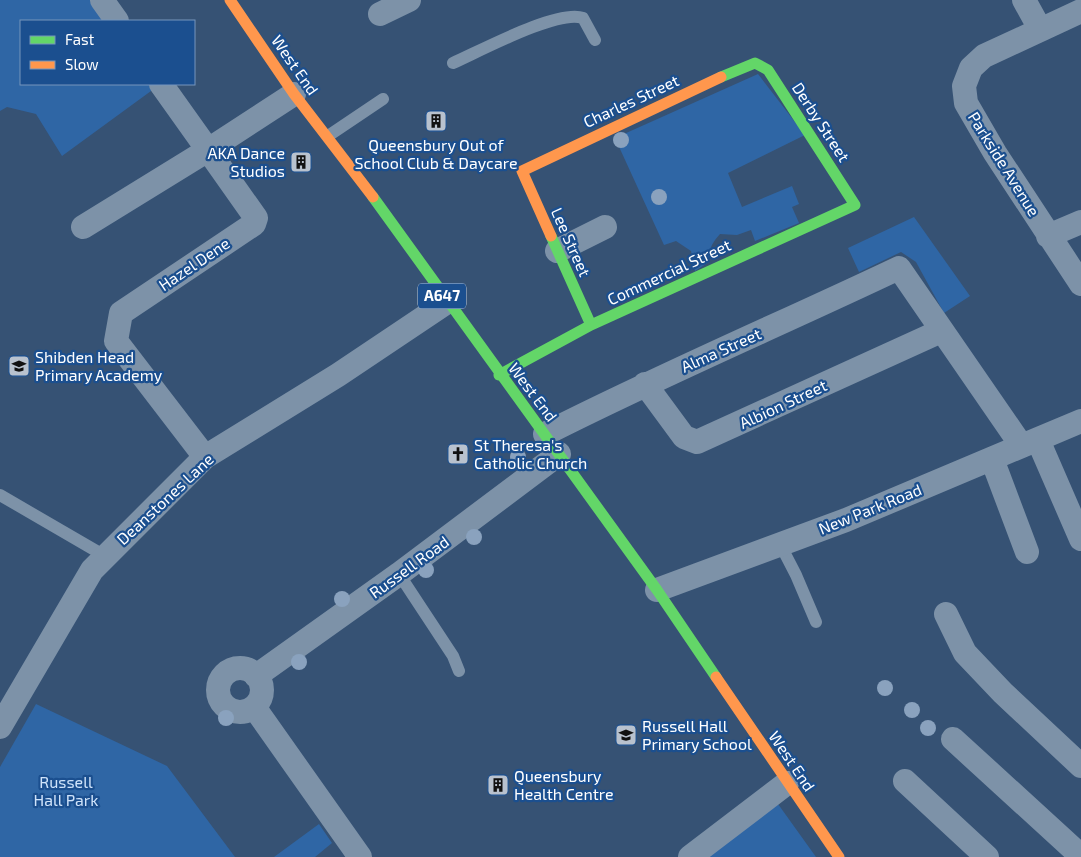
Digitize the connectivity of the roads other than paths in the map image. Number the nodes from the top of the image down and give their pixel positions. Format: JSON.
{"nodes":[{"id":1,"x":102,"y":0,"type":"edge"},
{"id":2,"x":230,"y":0,"type":"edge"},
{"id":3,"x":409,"y":0,"type":"edge"},
{"id":4,"x":1024,"y":0,"type":"edge"},
{"id":5,"x":1081,"y":11,"type":"edge"},
{"id":6,"x":380,"y":14,"type":"dead end"},
{"id":7,"x":116,"y":20,"type":"edge"},
{"id":8,"x":1040,"y":30,"type":"junction"},
{"id":9,"x":595,"y":40,"type":"dead end"},
{"id":10,"x":453,"y":63,"type":"dead end"},
{"id":11,"x":755,"y":63,"type":"joint"},
{"id":12,"x":162,"y":85,"type":"edge"},
{"id":13,"x":294,"y":94,"type":"junction"},
{"id":14,"x":383,"y":99,"type":"dead end"},
{"id":15,"x":328,"y":136,"type":"junction"},
{"id":16,"x":208,"y":150,"type":"junction"},
{"id":17,"x":522,"y":171,"type":"joint"},
{"id":18,"x":855,"y":205,"type":"joint"},
{"id":19,"x":1081,"y":222,"type":"edge"},
{"id":20,"x":83,"y":227,"type":"dead end"},
{"id":21,"x":605,"y":227,"type":"dead end"},
{"id":22,"x":1048,"y":236,"type":"junction"},
{"id":23,"x":557,"y":250,"type":"junction"},
{"id":24,"x":1081,"y":284,"type":"edge"},
{"id":25,"x":447,"y":302,"type":"junction"},
{"id":26,"x":591,"y":325,"type":"junction"},
{"id":27,"x":941,"y":331,"type":"junction"},
{"id":28,"x":499,"y":375,"type":"junction"},
{"id":29,"x":645,"y":384,"type":"junction"},
{"id":30,"x":1081,"y":422,"type":"edge"},
{"id":31,"x":545,"y":434,"type":"junction"},
{"id":32,"x":1030,"y":442,"type":"junction"},
{"id":33,"x":559,"y":454,"type":"junction"},
{"id":34,"x":206,"y":458,"type":"junction"},
{"id":35,"x":992,"y":459,"type":"junction"},
{"id":36,"x":0,"y":495,"type":"edge"},
{"id":37,"x":1081,"y":539,"type":"edge"},
{"id":38,"x":780,"y":544,"type":"junction"},
{"id":39,"x":1027,"y":552,"type":"dead end"},
{"id":40,"x":105,"y":556,"type":"junction"},
{"id":41,"x":400,"y":574,"type":"junction"},
{"id":42,"x":657,"y":590,"type":"junction"},
{"id":43,"x":946,"y":614,"type":"dead end"},
{"id":44,"x":816,"y":622,"type":"dead end"},
{"id":45,"x":459,"y":671,"type":"dead end"},
{"id":46,"x":256,"y":676,"type":"junction"},
{"id":47,"x":254,"y":707,"type":"junction"},
{"id":48,"x":0,"y":727,"type":"edge"},
{"id":49,"x":953,"y":739,"type":"dead end"},
{"id":50,"x":1081,"y":766,"type":"edge"},
{"id":51,"x":905,"y":781,"type":"dead end"},
{"id":52,"x":787,"y":783,"type":"junction"},
{"id":53,"x":1081,"y":856,"type":"edge"},
{"id":54,"x":360,"y":857,"type":"edge"},
{"id":55,"x":690,"y":857,"type":"edge"},
{"id":56,"x":839,"y":857,"type":"edge"},
{"id":57,"x":987,"y":857,"type":"edge"}],
"edges":[{"from":1,"to":7,"type":"street"},
{"from":2,"to":13,"type":"main road","name":"West End","number":"A647"},
{"from":3,"to":6,"type":"street"},
{"from":4,"to":8,"type":"street"},
{"from":5,"to":8,"type":"street","name":"Parkside Avenue"},
{"from":8,"to":22,"type":"street","name":"Parkside Avenue"},
{"from":9,"to":10,"type":"lane"},
{"from":11,"to":17,"type":"main road","name":"Charles Street"},
{"from":11,"to":18,"type":"main road","name":"Derby Street"},
{"from":12,"to":16,"type":"street"},
{"from":13,"to":15,"type":"main road","name":"West End","number":"A647"},
{"from":13,"to":16,"type":"street"},
{"from":14,"to":15,"type":"lane"},
{"from":15,"to":25,"type":"main road","name":"West End","number":"A647"},
{"from":16,"to":20,"type":"street"},
{"from":16,"to":34,"type":"street","name":"Hazel Dene"},
{"from":17,"to":23,"type":"main road","name":"Lee Street"},
{"from":18,"to":26,"type":"main road","name":"Commercial Street"},
{"from":19,"to":22,"type":"street"},
{"from":21,"to":23,"type":"street"},
{"from":22,"to":24,"type":"street","name":"Parkside Avenue"},
{"from":23,"to":26,"type":"main road","name":"Lee Street"},
{"from":25,"to":28,"type":"main road","name":"West End","number":"A647"},
{"from":25,"to":34,"type":"street","name":"Deanstones Lane"},
{"from":26,"to":28,"type":"main road","name":"Commercial Street"},
{"from":27,"to":29,"type":"street","name":"Albion Street"},
{"from":27,"to":29,"type":"street","name":"Alma Street"},
{"from":27,"to":32,"type":"street"},
{"from":28,"to":31,"type":"main road","name":"West End","number":"A647"},
{"from":29,"to":31,"type":"street","name":"Alma Street"},
{"from":30,"to":32,"type":"street","name":"New Park Road"},
{"from":31,"to":33,"type":"main road","name":"West End","number":"A647"},
{"from":32,"to":35,"type":"street","name":"New Park Road"},
{"from":32,"to":37,"type":"street"},
{"from":33,"to":41,"type":"street","name":"Russell Road"},
{"from":33,"to":42,"type":"main road","name":"West End","number":"A647"},
{"from":34,"to":40,"type":"street","name":"Deanstones Lane"},
{"from":35,"to":38,"type":"street","name":"New Park Road"},
{"from":35,"to":39,"type":"street"},
{"from":36,"to":40,"type":"lane"},
{"from":38,"to":42,"type":"street","name":"New Park Road"},
{"from":38,"to":44,"type":"lane"},
{"from":40,"to":48,"type":"street","name":"Deanstones Lane"},
{"from":41,"to":45,"type":"lane"},
{"from":41,"to":46,"type":"street","name":"Russell Road"},
{"from":42,"to":52,"type":"main road","name":"West End","number":"A647"},
{"from":43,"to":50,"type":"street"},
{"from":46,"to":47,"type":"street"},
{"from":46,"to":47,"type":"street"},
{"from":47,"to":54,"type":"street"},
{"from":49,"to":53,"type":"street"},
{"from":51,"to":57,"type":"street"},
{"from":52,"to":55,"type":"street"},
{"from":52,"to":56,"type":"main road","name":"West End","number":"A647"}]}
